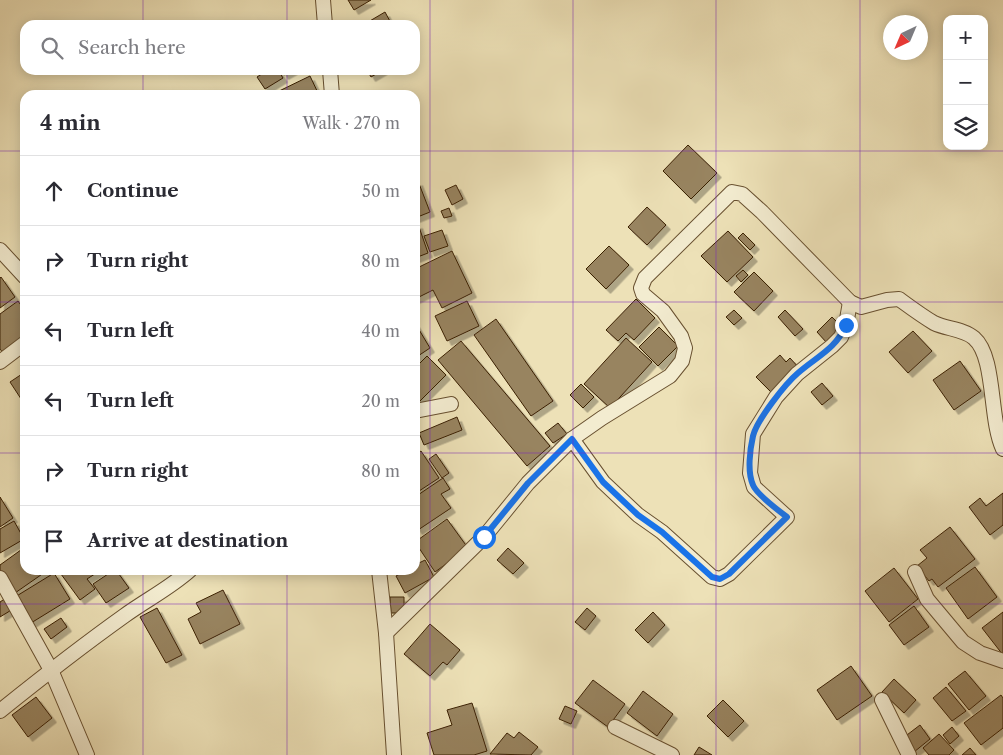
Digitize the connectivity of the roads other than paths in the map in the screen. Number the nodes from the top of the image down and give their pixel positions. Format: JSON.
{"nodes":[{"id":1,"x":323,"y":0,"type":"edge"},
{"id":2,"x":325,"y":20,"type":"edge"},
{"id":3,"x":330,"y":75,"type":"edge"},
{"id":4,"x":332,"y":90,"type":"edge"},
{"id":5,"x":0,"y":250,"type":"edge"},
{"id":6,"x":20,"y":272,"type":"edge"},
{"id":7,"x":850,"y":302,"type":"junction"},
{"id":8,"x":20,"y":347,"type":"edge"},
{"id":9,"x":0,"y":362,"type":"edge"},
{"id":10,"x":451,"y":404,"type":"dead end"},
{"id":11,"x":420,"y":409,"type":"edge"},
{"id":12,"x":572,"y":439,"type":"junction"},
{"id":13,"x":1003,"y":449,"type":"edge"},
{"id":14,"x":915,"y":572,"type":"dead end"},
{"id":15,"x":184,"y":575,"type":"edge"},
{"id":16,"x":380,"y":575,"type":"edge"},
{"id":17,"x":0,"y":578,"type":"edge"},
{"id":18,"x":386,"y":633,"type":"junction"},
{"id":19,"x":1003,"y":661,"type":"edge"},
{"id":20,"x":51,"y":670,"type":"junction"},
{"id":21,"x":882,"y":700,"type":"dead end"},
{"id":22,"x":0,"y":711,"type":"edge"},
{"id":23,"x":615,"y":727,"type":"dead end"},
{"id":24,"x":87,"y":755,"type":"edge"},
{"id":25,"x":394,"y":755,"type":"edge"},
{"id":26,"x":672,"y":755,"type":"edge"},
{"id":27,"x":909,"y":755,"type":"edge"}],
"edges":[{"from":1,"to":2,"type":"street"},
{"from":3,"to":4,"type":"street"},
{"from":5,"to":6,"type":"street"},
{"from":7,"to":12,"type":"street"},
{"from":7,"to":12,"type":"street"},
{"from":7,"to":13,"type":"street"},
{"from":8,"to":9,"type":"street"},
{"from":10,"to":11,"type":"street"},
{"from":12,"to":18,"type":"street"},
{"from":14,"to":19,"type":"street"},
{"from":15,"to":20,"type":"street"},
{"from":16,"to":18,"type":"street"},
{"from":17,"to":20,"type":"street"},
{"from":18,"to":25,"type":"street"},
{"from":20,"to":22,"type":"street"},
{"from":20,"to":24,"type":"street"},
{"from":21,"to":27,"type":"street"},
{"from":23,"to":26,"type":"street"}]}
